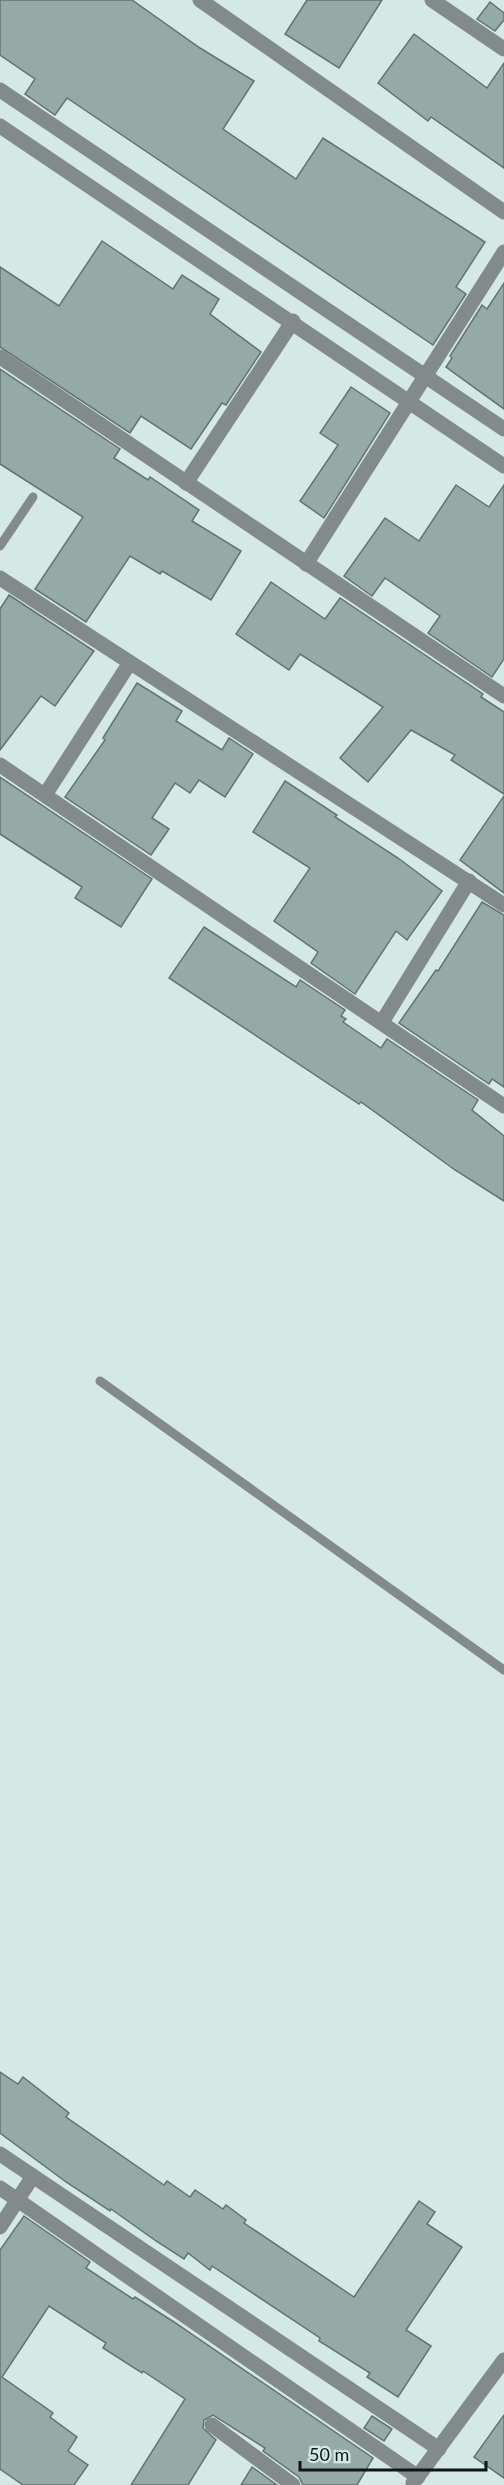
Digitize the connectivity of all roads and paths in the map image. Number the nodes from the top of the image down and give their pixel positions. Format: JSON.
{"nodes":[{"id":1,"x":200,"y":0,"type":"edge"},
{"id":2,"x":432,"y":0,"type":"edge"},
{"id":3,"x":504,"y":49,"type":"edge"},
{"id":4,"x":0,"y":90,"type":"edge"},
{"id":5,"x":0,"y":126,"type":"edge"},
{"id":6,"x":504,"y":212,"type":"edge"},
{"id":7,"x":504,"y":252,"type":"edge"},
{"id":8,"x":293,"y":321,"type":"junction"},
{"id":9,"x":0,"y":357,"type":"edge"},
{"id":10,"x":424,"y":375,"type":"junction"},
{"id":11,"x":410,"y":400,"type":"junction"},
{"id":12,"x":504,"y":429,"type":"edge"},
{"id":13,"x":504,"y":466,"type":"edge"},
{"id":14,"x":186,"y":483,"type":"junction"},
{"id":15,"x":33,"y":497,"type":"dead end"},
{"id":16,"x":0,"y":546,"type":"edge"},
{"id":17,"x":306,"y":564,"type":"junction"},
{"id":18,"x":0,"y":578,"type":"edge"},
{"id":19,"x":129,"y":664,"type":"junction"},
{"id":20,"x":504,"y":696,"type":"edge"},
{"id":21,"x":0,"y":765,"type":"edge"},
{"id":22,"x":45,"y":795,"type":"junction"},
{"id":23,"x":469,"y":881,"type":"junction"},
{"id":24,"x":504,"y":905,"type":"edge"},
{"id":25,"x":382,"y":1022,"type":"junction"},
{"id":26,"x":504,"y":1106,"type":"edge"},
{"id":27,"x":100,"y":1381,"type":"dead end"},
{"id":28,"x":504,"y":1670,"type":"edge"},
{"id":29,"x":0,"y":2154,"type":"edge"},
{"id":30,"x":33,"y":2176,"type":"junction"},
{"id":31,"x":0,"y":2188,"type":"edge"},
{"id":32,"x":18,"y":2200,"type":"junction"},
{"id":33,"x":0,"y":2227,"type":"edge"},
{"id":34,"x":504,"y":2360,"type":"edge"},
{"id":35,"x":212,"y":2425,"type":"dead end"},
{"id":36,"x":439,"y":2449,"type":"junction"},
{"id":37,"x":415,"y":2481,"type":"edge"},
{"id":38,"x":293,"y":2485,"type":"edge"}],
"edges":[{"from":1,"to":6,"type":"street"},
{"from":2,"to":3,"type":"street"},
{"from":4,"to":10,"type":"street"},
{"from":5,"to":8,"type":"street"},
{"from":7,"to":10,"type":"street"},
{"from":8,"to":11,"type":"street"},
{"from":8,"to":14,"type":"street"},
{"from":9,"to":14,"type":"street"},
{"from":10,"to":11,"type":"street"},
{"from":10,"to":12,"type":"street"},
{"from":11,"to":13,"type":"street"},
{"from":11,"to":17,"type":"street"},
{"from":14,"to":17,"type":"street"},
{"from":15,"to":16,"type":"lane"},
{"from":17,"to":20,"type":"street"},
{"from":18,"to":19,"type":"street"},
{"from":19,"to":22,"type":"street"},
{"from":19,"to":23,"type":"street"},
{"from":21,"to":22,"type":"street"},
{"from":22,"to":25,"type":"street"},
{"from":23,"to":24,"type":"street"},
{"from":23,"to":25,"type":"street"},
{"from":25,"to":26,"type":"street"},
{"from":27,"to":28,"type":"lane"},
{"from":29,"to":30,"type":"street"},
{"from":30,"to":32,"type":"street"},
{"from":30,"to":36,"type":"street"},
{"from":31,"to":32,"type":"street"},
{"from":32,"to":33,"type":"street"},
{"from":32,"to":37,"type":"street"},
{"from":34,"to":36,"type":"street"},
{"from":35,"to":38,"type":"street"},
{"from":36,"to":37,"type":"street"}]}
